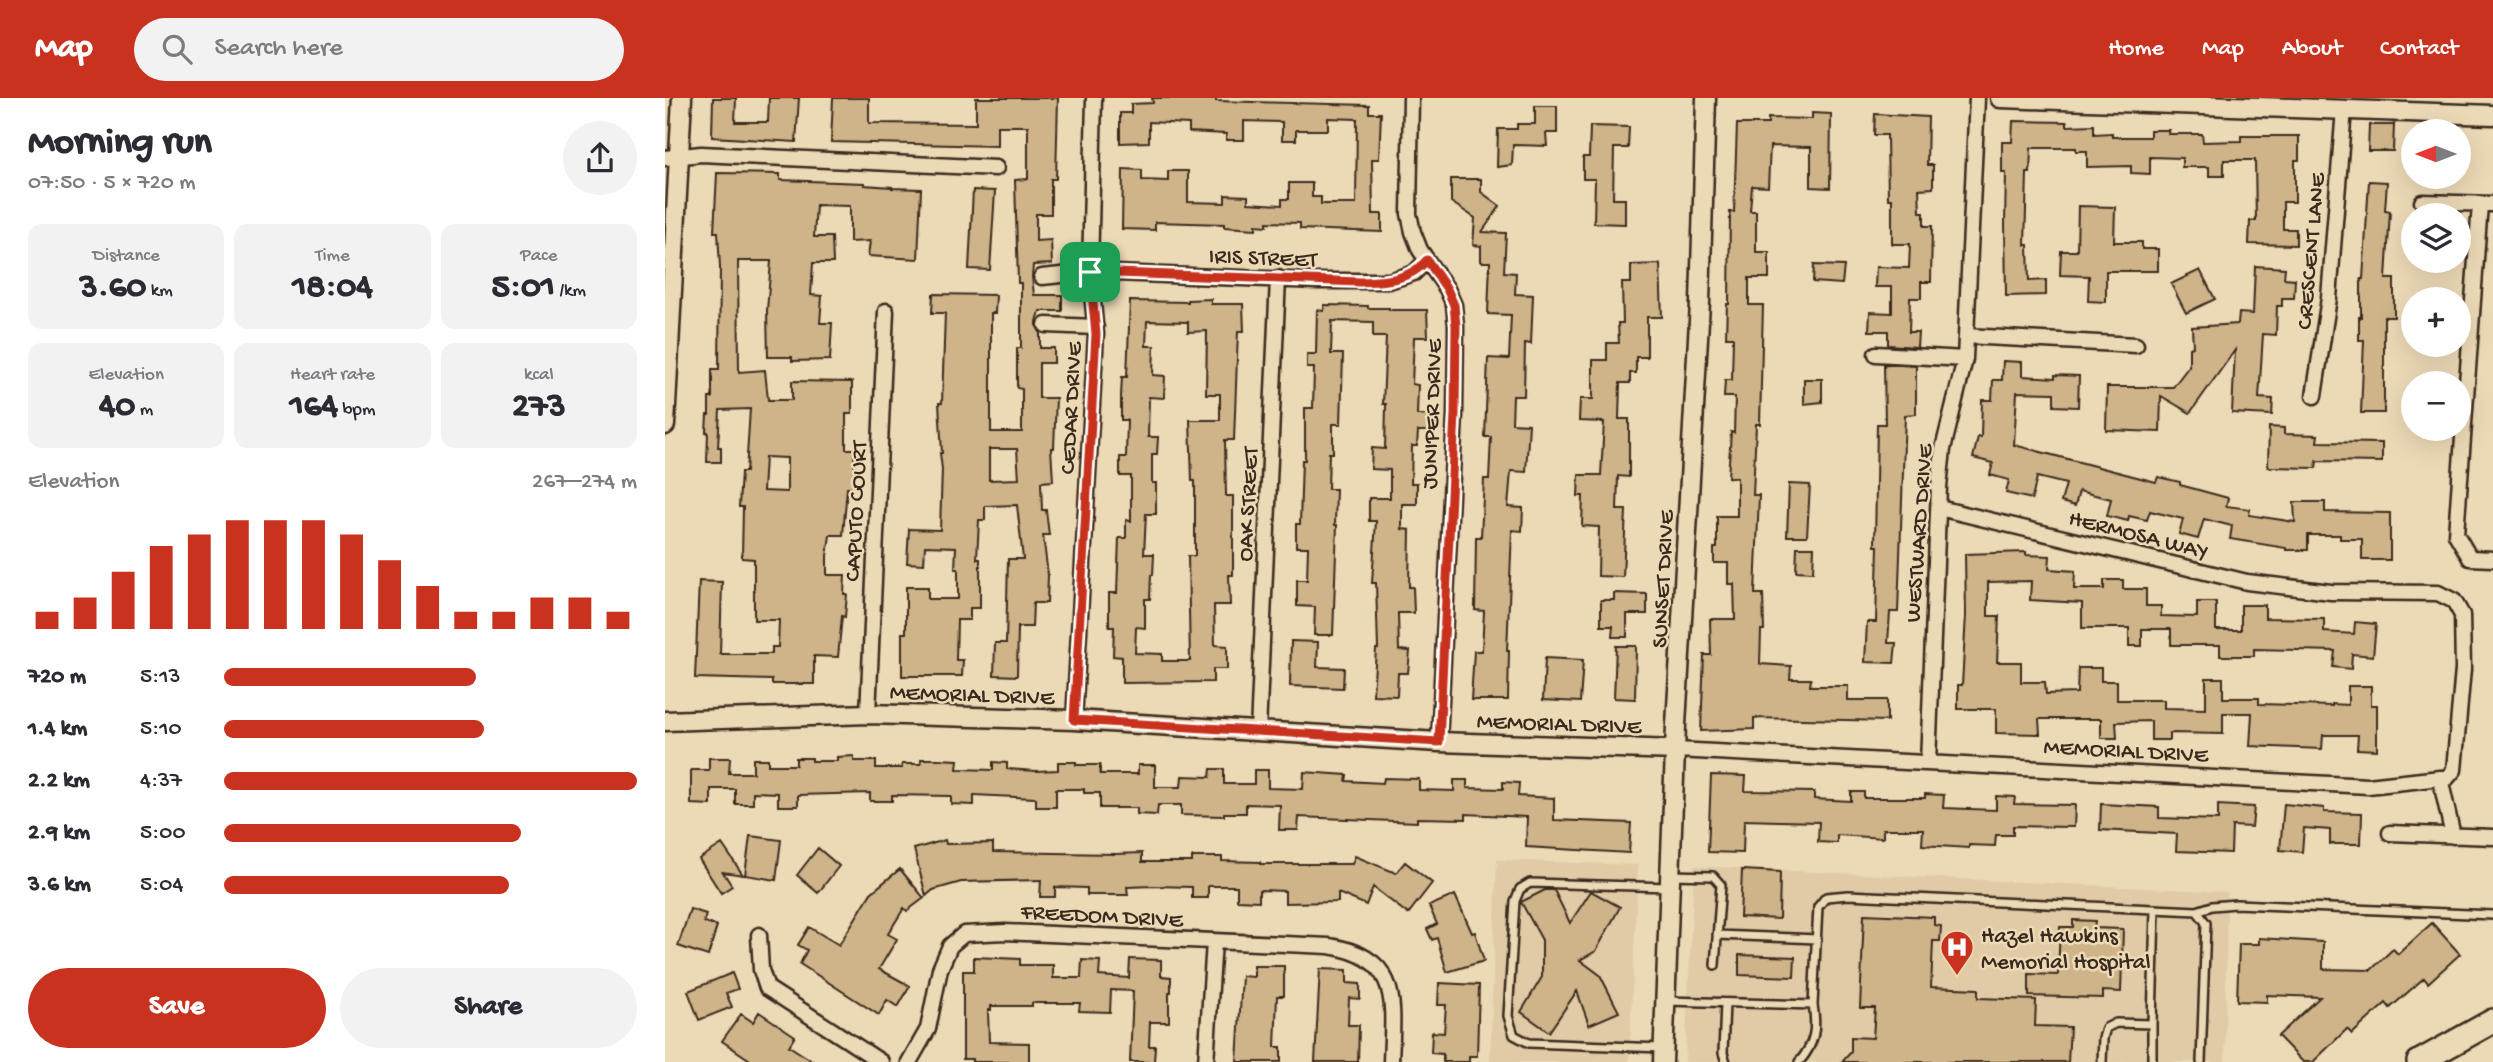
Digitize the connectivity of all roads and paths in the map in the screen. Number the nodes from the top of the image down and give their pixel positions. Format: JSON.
{"nodes":[{"id":1,"x":681,"y":98,"type":"edge"},
{"id":2,"x":1094,"y":98,"type":"edge"},
{"id":3,"x":1411,"y":98,"type":"edge"},
{"id":4,"x":1706,"y":98,"type":"edge"},
{"id":5,"x":1977,"y":98,"type":"edge"},
{"id":6,"x":2000,"y":98,"type":"edge"},
{"id":7,"x":2265,"y":102,"type":"edge"},
{"id":8,"x":2344,"y":109,"type":"junction"},
{"id":9,"x":2493,"y":115,"type":"edge"},
{"id":10,"x":677,"y":157,"type":"edge"},
{"id":11,"x":996,"y":168,"type":"dead end"},
{"id":12,"x":2423,"y":202,"type":"dead end"},
{"id":13,"x":2487,"y":204,"type":"edge"},
{"id":14,"x":1427,"y":260,"type":"junction"},
{"id":15,"x":1090,"y":272,"type":"junction"},
{"id":16,"x":1042,"y":277,"type":"dead end"},
{"id":17,"x":1278,"y":278,"type":"junction"},
{"id":18,"x":886,"y":311,"type":"dead end"},
{"id":19,"x":1046,"y":325,"type":"dead end"},
{"id":20,"x":1095,"y":327,"type":"junction"},
{"id":21,"x":1966,"y":336,"type":"junction"},
{"id":22,"x":2136,"y":345,"type":"dead end"},
{"id":23,"x":1876,"y":354,"type":"dead end"},
{"id":24,"x":1965,"y":359,"type":"junction"},
{"id":25,"x":2314,"y":396,"type":"dead end"},
{"id":26,"x":665,"y":425,"type":"edge"},
{"id":27,"x":1938,"y":508,"type":"junction"},
{"id":28,"x":2493,"y":559,"type":"edge"},
{"id":29,"x":868,"y":714,"type":"junction"},
{"id":30,"x":1074,"y":720,"type":"junction"},
{"id":31,"x":665,"y":721,"type":"edge"},
{"id":32,"x":1258,"y":733,"type":"junction"},
{"id":33,"x":1439,"y":742,"type":"junction"},
{"id":34,"x":1676,"y":750,"type":"junction"},
{"id":35,"x":1928,"y":763,"type":"junction"},
{"id":36,"x":2440,"y":778,"type":"junction"},
{"id":37,"x":2390,"y":833,"type":"dead end"},
{"id":38,"x":2453,"y":836,"type":"junction"},
{"id":39,"x":2493,"y":837,"type":"edge"},
{"id":40,"x":1670,"y":881,"type":"junction"},
{"id":41,"x":2155,"y":909,"type":"junction"},
{"id":42,"x":2197,"y":911,"type":"junction"},
{"id":43,"x":2493,"y":915,"type":"edge"},
{"id":44,"x":759,"y":935,"type":"dead end"},
{"id":45,"x":1717,"y":935,"type":"junction"},
{"id":46,"x":1817,"y":939,"type":"junction"},
{"id":47,"x":1214,"y":942,"type":"junction"},
{"id":48,"x":1715,"y":965,"type":"dead end"},
{"id":49,"x":1665,"y":1001,"type":"junction"},
{"id":50,"x":1725,"y":1003,"type":"junction"},
{"id":51,"x":1813,"y":1005,"type":"junction"},
{"id":52,"x":2493,"y":1021,"type":"edge"},
{"id":53,"x":2153,"y":1024,"type":"junction"},
{"id":54,"x":1663,"y":1055,"type":"edge"},
{"id":55,"x":881,"y":1062,"type":"edge"},
{"id":56,"x":909,"y":1062,"type":"edge"},
{"id":57,"x":1206,"y":1062,"type":"edge"},
{"id":58,"x":1391,"y":1062,"type":"edge"},
{"id":59,"x":1726,"y":1062,"type":"edge"},
{"id":60,"x":1799,"y":1062,"type":"edge"},
{"id":61,"x":2102,"y":1062,"type":"edge"},
{"id":62,"x":2152,"y":1062,"type":"edge"},
{"id":63,"x":2201,"y":1062,"type":"edge"},
{"id":64,"x":2419,"y":1062,"type":"edge"}],
"edges":[{"from":1,"to":10,"type":"street"},
{"from":2,"to":15,"type":"street","name":"CEDAR DRIVE"},
{"from":3,"to":14,"type":"street","name":"JUNIPER DRIVE"},
{"from":4,"to":34,"type":"street","name":"SUNSET DRIVE"},
{"from":5,"to":21,"type":"street","name":"WESTWARD DRIVE"},
{"from":6,"to":7,"type":"street"},
{"from":7,"to":8,"type":"street"},
{"from":8,"to":9,"type":"street"},
{"from":8,"to":25,"type":"street","name":"CRESCENT LANE"},
{"from":10,"to":11,"type":"street"},
{"from":10,"to":26,"type":"street"},
{"from":12,"to":13,"type":"street"},
{"from":13,"to":28,"type":"street"},
{"from":14,"to":17,"type":"street","name":"IRIS STREET"},
{"from":14,"to":33,"type":"street","name":"JUNIPER DRIVE"},
{"from":15,"to":16,"type":"street","name":"IRIS STREET"},
{"from":15,"to":17,"type":"street","name":"IRIS STREET"},
{"from":15,"to":20,"type":"street","name":"CEDAR DRIVE"},
{"from":17,"to":32,"type":"street","name":"OAK STREET"},
{"from":18,"to":29,"type":"street","name":"CAPUTO COURT"},
{"from":19,"to":20,"type":"street"},
{"from":20,"to":30,"type":"street","name":"CEDAR DRIVE"},
{"from":21,"to":22,"type":"street"},
{"from":21,"to":24,"type":"street","name":"WESTWARD DRIVE"},
{"from":23,"to":24,"type":"street"},
{"from":24,"to":27,"type":"street","name":"WESTWARD DRIVE"},
{"from":27,"to":35,"type":"street","name":"WESTWARD DRIVE"},
{"from":27,"to":36,"type":"street","name":"HERMOSA WAY"},
{"from":29,"to":30,"type":"street","name":"MEMORIAL DRIVE"},
{"from":29,"to":31,"type":"street","name":"MEMORIAL DRIVE"},
{"from":30,"to":32,"type":"street","name":"MEMORIAL DRIVE"},
{"from":32,"to":33,"type":"street","name":"MEMORIAL DRIVE"},
{"from":33,"to":34,"type":"street","name":"MEMORIAL DRIVE"},
{"from":34,"to":35,"type":"street","name":"MEMORIAL DRIVE"},
{"from":34,"to":40,"type":"street","name":"SUNSET DRIVE"},
{"from":35,"to":36,"type":"street","name":"MEMORIAL DRIVE"},
{"from":36,"to":38,"type":"street"},
{"from":37,"to":38,"type":"street"},
{"from":38,"to":39,"type":"street"},
{"from":40,"to":45,"type":"lane"},
{"from":40,"to":49,"type":"street","name":"SUNSET DRIVE"},
{"from":40,"to":54,"type":"lane"},
{"from":41,"to":42,"type":"lane"},
{"from":41,"to":46,"type":"lane"},
{"from":41,"to":53,"type":"lane"},
{"from":42,"to":43,"type":"lane"},
{"from":42,"to":63,"type":"lane"},
{"from":44,"to":55,"type":"street"},
{"from":45,"to":46,"type":"lane"},
{"from":45,"to":48,"type":"lane"},
{"from":46,"to":51,"type":"lane"},
{"from":47,"to":56,"type":"street","name":"FREEDOM DRIVE"},
{"from":47,"to":57,"type":"street"},
{"from":47,"to":58,"type":"street","name":"FREEDOM DRIVE"},
{"from":49,"to":50,"type":"lane"},
{"from":49,"to":54,"type":"street","name":"SUNSET DRIVE"},
{"from":50,"to":51,"type":"lane"},
{"from":50,"to":59,"type":"lane"},
{"from":51,"to":60,"type":"lane"},
{"from":52,"to":64,"type":"main road"},
{"from":53,"to":61,"type":"lane"},
{"from":53,"to":62,"type":"lane"}]}
